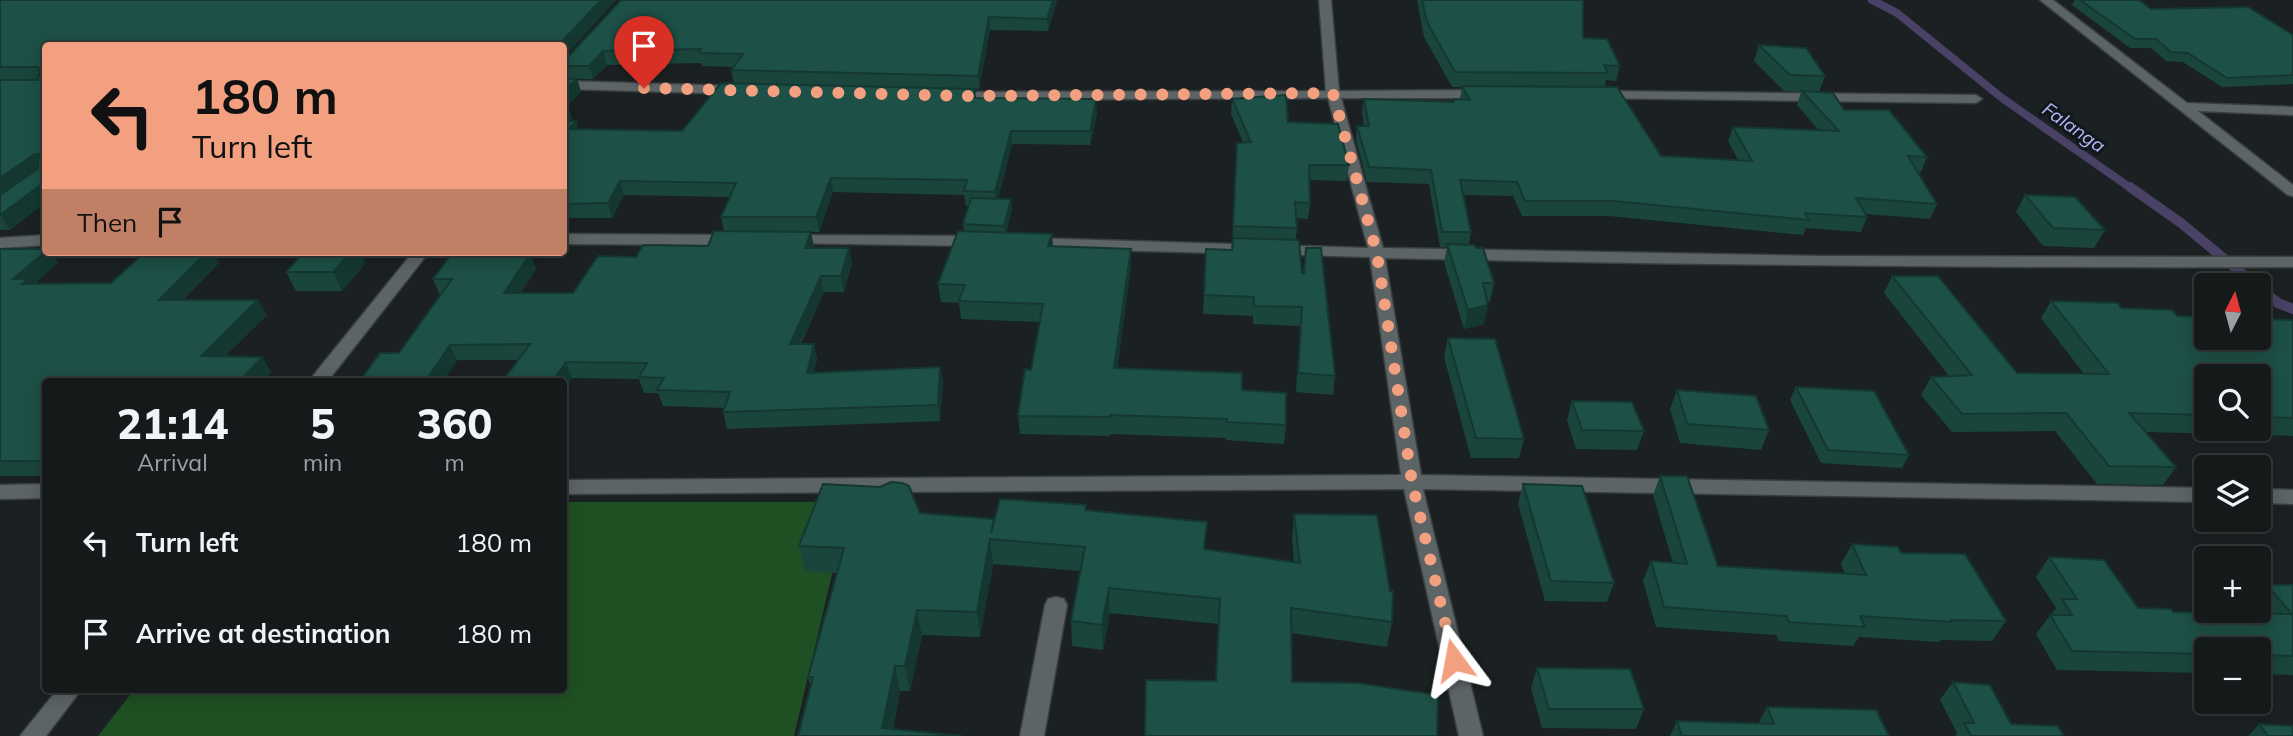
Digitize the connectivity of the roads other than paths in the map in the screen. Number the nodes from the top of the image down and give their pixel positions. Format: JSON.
{"nodes":[{"id":1,"x":1325,"y":0,"type":"edge"},
{"id":2,"x":2046,"y":0,"type":"edge"},
{"id":3,"x":567,"y":85,"type":"edge"},
{"id":4,"x":744,"y":90,"type":"edge"},
{"id":5,"x":1333,"y":93,"type":"junction"},
{"id":6,"x":1495,"y":94,"type":"edge"},
{"id":7,"x":939,"y":95,"type":"edge"},
{"id":8,"x":1590,"y":95,"type":"edge"},
{"id":9,"x":1976,"y":99,"type":"dead end"},
{"id":10,"x":2185,"y":107,"type":"junction"},
{"id":11,"x":2293,"y":111,"type":"edge"},
{"id":12,"x":2293,"y":192,"type":"edge"},
{"id":13,"x":567,"y":239,"type":"edge"},
{"id":14,"x":42,"y":240,"type":"edge"},
{"id":15,"x":747,"y":240,"type":"edge"},
{"id":16,"x":774,"y":240,"type":"edge"},
{"id":17,"x":992,"y":242,"type":"edge"},
{"id":18,"x":0,"y":243,"type":"edge"},
{"id":19,"x":1019,"y":243,"type":"edge"},
{"id":20,"x":1377,"y":254,"type":"junction"},
{"id":21,"x":418,"y":256,"type":"edge"},
{"id":22,"x":2293,"y":262,"type":"edge"},
{"id":23,"x":320,"y":378,"type":"edge"},
{"id":24,"x":1412,"y":482,"type":"junction"},
{"id":25,"x":567,"y":487,"type":"edge"},
{"id":26,"x":42,"y":491,"type":"edge"},
{"id":27,"x":0,"y":492,"type":"edge"},
{"id":28,"x":2194,"y":495,"type":"edge"},
{"id":29,"x":2271,"y":496,"type":"edge"},
{"id":30,"x":2293,"y":497,"type":"edge"},
{"id":31,"x":1056,"y":605,"type":"dead end"},
{"id":32,"x":68,"y":693,"type":"edge"},
{"id":33,"x":32,"y":736,"type":"edge"},
{"id":34,"x":1032,"y":736,"type":"edge"},
{"id":35,"x":1471,"y":736,"type":"edge"}],
"edges":[{"from":1,"to":5,"type":"street"},
{"from":2,"to":10,"type":"street"},
{"from":3,"to":4,"type":"street"},
{"from":5,"to":6,"type":"street"},
{"from":5,"to":7,"type":"street"},
{"from":5,"to":20,"type":"street"},
{"from":8,"to":9,"type":"street"},
{"from":10,"to":11,"type":"street"},
{"from":10,"to":12,"type":"street"},
{"from":13,"to":15,"type":"street"},
{"from":14,"to":18,"type":"street"},
{"from":16,"to":17,"type":"street"},
{"from":19,"to":20,"type":"street"},
{"from":20,"to":22,"type":"street"},
{"from":20,"to":24,"type":"street"},
{"from":21,"to":23,"type":"street"},
{"from":24,"to":25,"type":"street"},
{"from":24,"to":28,"type":"street"},
{"from":24,"to":35,"type":"street"},
{"from":26,"to":27,"type":"street"},
{"from":29,"to":30,"type":"street"},
{"from":31,"to":34,"type":"street"},
{"from":32,"to":33,"type":"street"}]}
